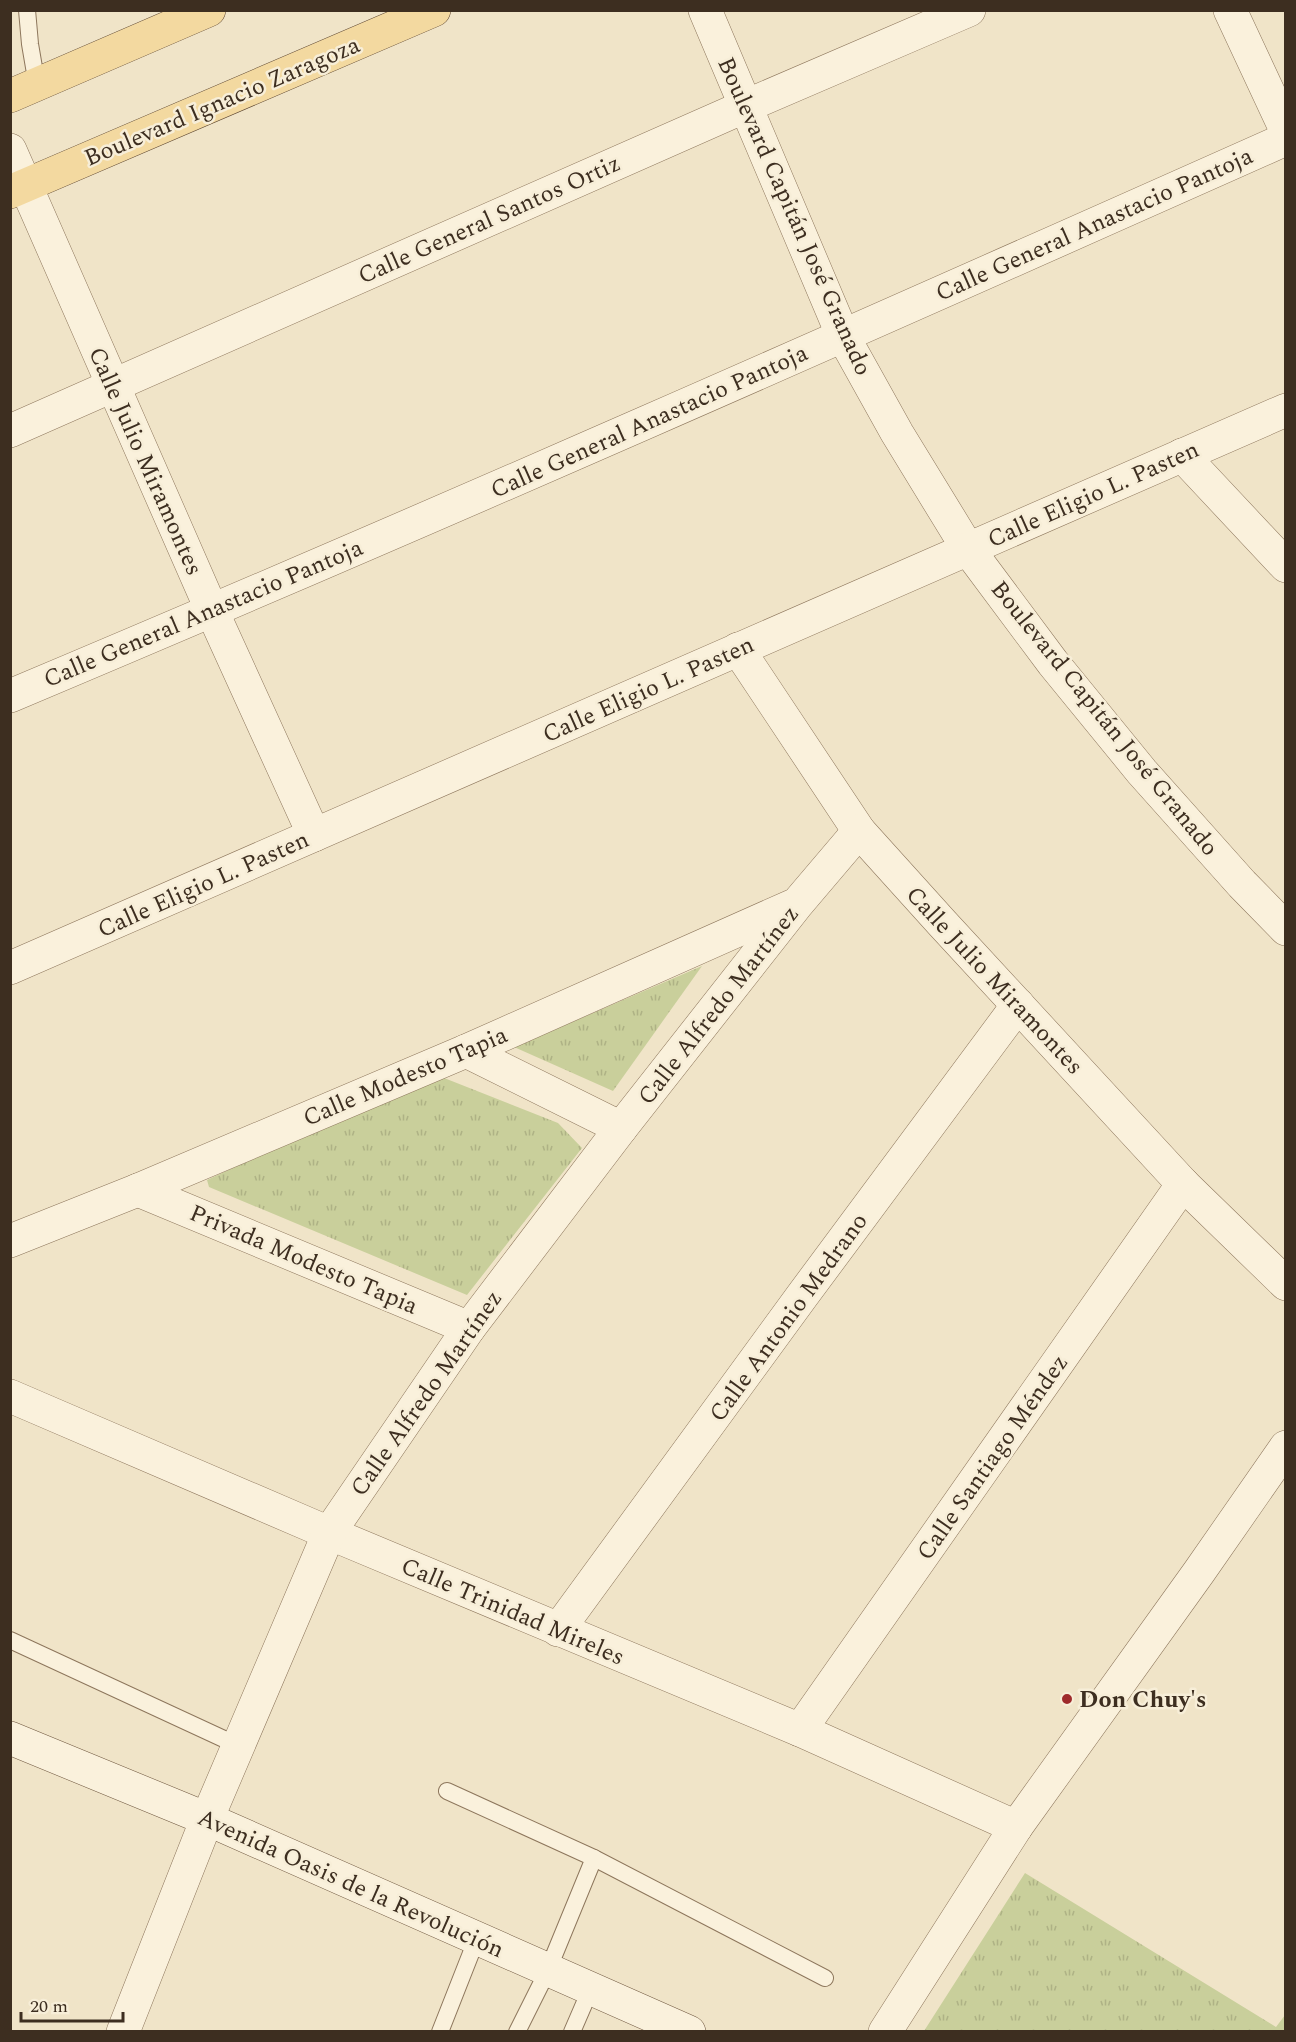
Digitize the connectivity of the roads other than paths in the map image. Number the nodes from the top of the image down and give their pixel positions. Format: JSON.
{"nodes":[{"id":1,"x":27,"y":10,"type":"edge"},
{"id":2,"x":209,"y":10,"type":"edge"},
{"id":3,"x":434,"y":10,"type":"edge"},
{"id":4,"x":705,"y":10,"type":"edge"},
{"id":5,"x":969,"y":10,"type":"edge"},
{"id":6,"x":1230,"y":10,"type":"edge"},
{"id":7,"x":24,"y":91,"type":"edge"},
{"id":8,"x":746,"y":106,"type":"junction"},
{"id":9,"x":1286,"y":130,"type":"edge"},
{"id":10,"x":1286,"y":139,"type":"edge"},
{"id":11,"x":10,"y":150,"type":"edge"},
{"id":12,"x":18,"y":189,"type":"edge"},
{"id":13,"x":843,"y":336,"type":"junction"},
{"id":14,"x":113,"y":386,"type":"junction"},
{"id":15,"x":1286,"y":410,"type":"edge"},
{"id":16,"x":10,"y":431,"type":"edge"},
{"id":17,"x":1182,"y":455,"type":"junction"},
{"id":18,"x":968,"y":549,"type":"junction"},
{"id":19,"x":1286,"y":566,"type":"edge"},
{"id":20,"x":212,"y":611,"type":"junction"},
{"id":21,"x":738,"y":649,"type":"junction"},
{"id":22,"x":10,"y":696,"type":"edge"},
{"id":23,"x":859,"y":831,"type":"junction"},
{"id":24,"x":314,"y":835,"type":"junction"},
{"id":25,"x":797,"y":904,"type":"junction"},
{"id":26,"x":1286,"y":929,"type":"edge"},
{"id":27,"x":10,"y":968,"type":"edge"},
{"id":28,"x":1018,"y":1005,"type":"junction"},
{"id":29,"x":466,"y":1051,"type":"junction"},
{"id":30,"x":621,"y":1128,"type":"junction"},
{"id":31,"x":1183,"y":1184,"type":"junction"},
{"id":32,"x":138,"y":1190,"type":"junction"},
{"id":33,"x":10,"y":1241,"type":"edge"},
{"id":34,"x":1286,"y":1284,"type":"edge"},
{"id":35,"x":469,"y":1328,"type":"junction"},
{"id":36,"x":10,"y":1396,"type":"edge"},
{"id":37,"x":1286,"y":1447,"type":"edge"},
{"id":38,"x":329,"y":1533,"type":"junction"},
{"id":39,"x":558,"y":1630,"type":"junction"},
{"id":40,"x":10,"y":1640,"type":"edge"},
{"id":41,"x":800,"y":1730,"type":"junction"},
{"id":42,"x":10,"y":1738,"type":"edge"},
{"id":43,"x":239,"y":1746,"type":"junction"},
{"id":44,"x":447,"y":1791,"type":"dead end"},
{"id":45,"x":207,"y":1819,"type":"junction"},
{"id":46,"x":1016,"y":1827,"type":"junction"},
{"id":47,"x":594,"y":1858,"type":"junction"},
{"id":48,"x":477,"y":1938,"type":"junction"},
{"id":49,"x":548,"y":1970,"type":"junction"},
{"id":50,"x":825,"y":1978,"type":"dead end"},
{"id":51,"x":591,"y":1988,"type":"junction"},
{"id":52,"x":681,"y":2030,"type":"edge"},
{"id":53,"x":123,"y":2031,"type":"edge"},
{"id":54,"x":440,"y":2031,"type":"edge"},
{"id":55,"x":517,"y":2031,"type":"edge"},
{"id":56,"x":572,"y":2031,"type":"edge"},
{"id":57,"x":885,"y":2031,"type":"edge"}],
"edges":[{"from":1,"to":7,"type":"lane"},
{"from":2,"to":7,"type":"main road"},
{"from":3,"to":12,"type":"main road","name":"Boulevard Ignacio Zaragoza"},
{"from":4,"to":8,"type":"street","name":"Boulevard Capitán José Granado"},
{"from":5,"to":8,"type":"street","name":"Calle General Santos Ortiz"},
{"from":6,"to":9,"type":"street"},
{"from":8,"to":13,"type":"street","name":"Boulevard Capitán José Granado"},
{"from":8,"to":14,"type":"street","name":"Calle General Santos Ortiz"},
{"from":10,"to":13,"type":"street","name":"Calle General Anastacio Pantoja"},
{"from":11,"to":12,"type":"street","name":"Calle Julio Miramontes"},
{"from":12,"to":14,"type":"street","name":"Calle Julio Miramontes"},
{"from":13,"to":18,"type":"street","name":"Boulevard Capitán José Granado"},
{"from":13,"to":20,"type":"street","name":"Calle General Anastacio Pantoja"},
{"from":14,"to":16,"type":"street","name":"Calle General Santos Ortiz"},
{"from":14,"to":20,"type":"street","name":"Calle Julio Miramontes"},
{"from":15,"to":17,"type":"street","name":"Calle Eligio L. Pasten"},
{"from":17,"to":18,"type":"street","name":"Calle Eligio L. Pasten"},
{"from":17,"to":19,"type":"street"},
{"from":18,"to":21,"type":"street","name":"Calle Eligio L. Pasten"},
{"from":18,"to":26,"type":"street","name":"Boulevard Capitán José Granado"},
{"from":20,"to":22,"type":"street","name":"Calle General Anastacio Pantoja"},
{"from":20,"to":24,"type":"street","name":"Calle Julio Miramontes"},
{"from":21,"to":23,"type":"street","name":"Calle Julio Miramontes"},
{"from":21,"to":24,"type":"street","name":"Calle Eligio L. Pasten"},
{"from":23,"to":25,"type":"street","name":"Calle Alfredo Martínez"},
{"from":23,"to":28,"type":"street","name":"Calle Julio Miramontes"},
{"from":24,"to":27,"type":"street","name":"Calle Eligio L. Pasten"},
{"from":25,"to":29,"type":"street","name":"Calle Modesto Tapia"},
{"from":25,"to":30,"type":"street","name":"Calle Alfredo Martínez"},
{"from":28,"to":31,"type":"street","name":"Calle Julio Miramontes"},
{"from":28,"to":39,"type":"street","name":"Calle Antonio Medrano"},
{"from":29,"to":30,"type":"street"},
{"from":29,"to":32,"type":"street","name":"Calle Modesto Tapia"},
{"from":30,"to":35,"type":"street","name":"Calle Alfredo Martínez"},
{"from":31,"to":34,"type":"street","name":"Calle Julio Miramontes"},
{"from":31,"to":41,"type":"street","name":"Calle Santiago Méndez"},
{"from":32,"to":33,"type":"street","name":"Calle Modesto Tapia"},
{"from":32,"to":35,"type":"street","name":"Privada Modesto Tapia"},
{"from":35,"to":38,"type":"street","name":"Calle Alfredo Martínez"},
{"from":36,"to":38,"type":"street","name":"Calle Trinidad Mireles"},
{"from":37,"to":46,"type":"street"},
{"from":38,"to":39,"type":"street","name":"Calle Trinidad Mireles"},
{"from":38,"to":43,"type":"street","name":"Calle Alfredo Martínez"},
{"from":39,"to":41,"type":"street","name":"Calle Trinidad Mireles"},
{"from":40,"to":43,"type":"lane"},
{"from":41,"to":46,"type":"street","name":"Calle Trinidad Mireles"},
{"from":42,"to":45,"type":"street","name":"Avenida Oasis de la Revolución"},
{"from":43,"to":45,"type":"street","name":"Calle Alfredo Martínez"},
{"from":44,"to":47,"type":"lane"},
{"from":45,"to":48,"type":"street","name":"Avenida Oasis de la Revolución"},
{"from":45,"to":53,"type":"street","name":"Calle Alfredo Martínez"},
{"from":46,"to":57,"type":"street"},
{"from":47,"to":49,"type":"lane"},
{"from":47,"to":50,"type":"lane"},
{"from":48,"to":49,"type":"street","name":"Avenida Oasis de la Revolución"},
{"from":48,"to":54,"type":"lane"},
{"from":49,"to":51,"type":"street","name":"Avenida Oasis de la Revolución"},
{"from":49,"to":55,"type":"lane"},
{"from":51,"to":52,"type":"street","name":"Avenida Oasis de la Revolución"},
{"from":51,"to":56,"type":"lane"}]}
